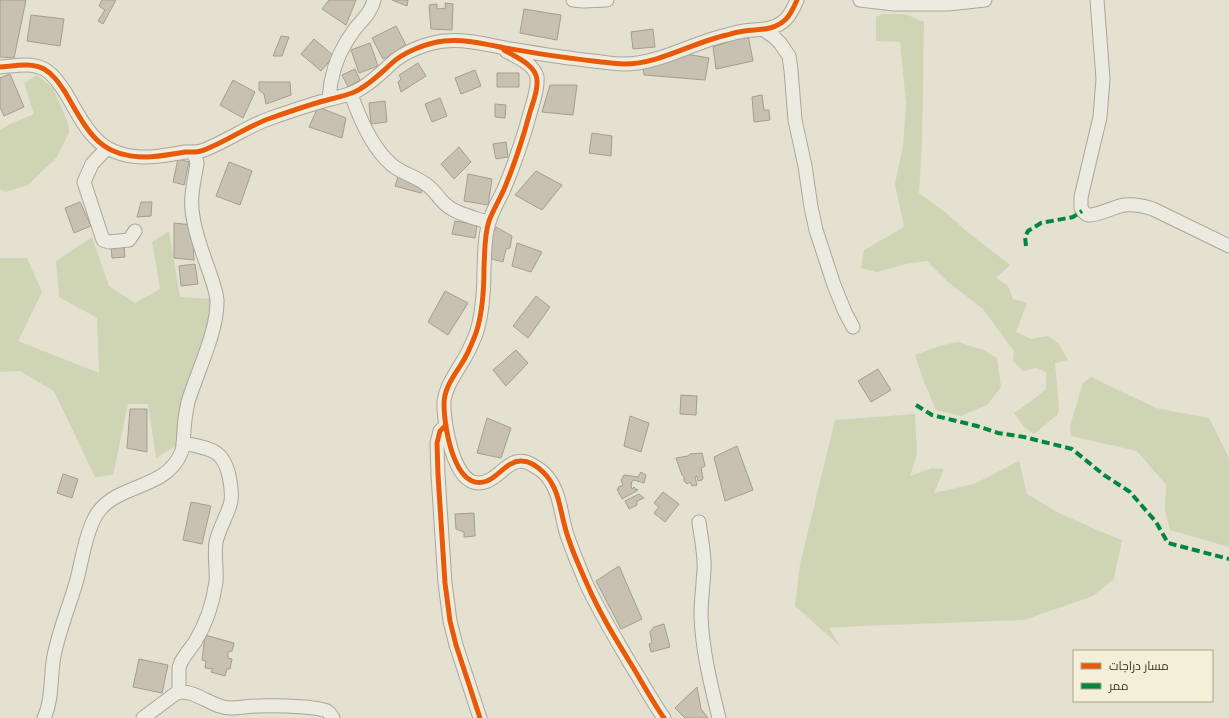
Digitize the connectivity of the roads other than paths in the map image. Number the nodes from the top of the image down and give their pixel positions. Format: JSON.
{"nodes":[{"id":1,"x":374,"y":0,"type":"edge"},
{"id":2,"x":573,"y":0,"type":"edge"},
{"id":3,"x":607,"y":0,"type":"edge"},
{"id":4,"x":797,"y":0,"type":"edge"},
{"id":5,"x":860,"y":0,"type":"edge"},
{"id":6,"x":984,"y":0,"type":"edge"},
{"id":7,"x":1097,"y":0,"type":"edge"},
{"id":8,"x":764,"y":30,"type":"junction"},
{"id":9,"x":498,"y":46,"type":"junction"},
{"id":10,"x":0,"y":67,"type":"edge"},
{"id":11,"x":351,"y":94,"type":"junction"},
{"id":12,"x":329,"y":99,"type":"junction"},
{"id":13,"x":107,"y":148,"type":"junction"},
{"id":14,"x":193,"y":152,"type":"junction"},
{"id":15,"x":489,"y":223,"type":"junction"},
{"id":16,"x":135,"y":231,"type":"dead end"},
{"id":17,"x":1229,"y":246,"type":"edge"},
{"id":18,"x":853,"y":327,"type":"dead end"},
{"id":19,"x":446,"y":425,"type":"junction"},
{"id":20,"x":183,"y":443,"type":"junction"},
{"id":21,"x":699,"y":522,"type":"dead end"},
{"id":22,"x":179,"y":692,"type":"junction"},
{"id":23,"x":44,"y":718,"type":"edge"},
{"id":24,"x":143,"y":718,"type":"edge"},
{"id":25,"x":333,"y":718,"type":"edge"},
{"id":26,"x":480,"y":718,"type":"edge"},
{"id":27,"x":664,"y":718,"type":"edge"},
{"id":28,"x":719,"y":718,"type":"edge"}],
"edges":[{"from":1,"to":12,"type":"street"},
{"from":2,"to":3,"type":"street"},
{"from":4,"to":8,"type":"street"},
{"from":5,"to":6,"type":"street"},
{"from":7,"to":17,"type":"street"},
{"from":8,"to":9,"type":"street"},
{"from":8,"to":18,"type":"street"},
{"from":9,"to":11,"type":"street"},
{"from":9,"to":15,"type":"street"},
{"from":10,"to":13,"type":"street"},
{"from":11,"to":12,"type":"street"},
{"from":11,"to":15,"type":"street"},
{"from":12,"to":14,"type":"street"},
{"from":13,"to":14,"type":"street"},
{"from":13,"to":16,"type":"street"},
{"from":14,"to":20,"type":"street"},
{"from":15,"to":19,"type":"street"},
{"from":19,"to":26,"type":"street"},
{"from":19,"to":27,"type":"street"},
{"from":20,"to":22,"type":"street"},
{"from":20,"to":23,"type":"street"},
{"from":21,"to":28,"type":"street"},
{"from":22,"to":24,"type":"street"},
{"from":22,"to":25,"type":"street"}]}
